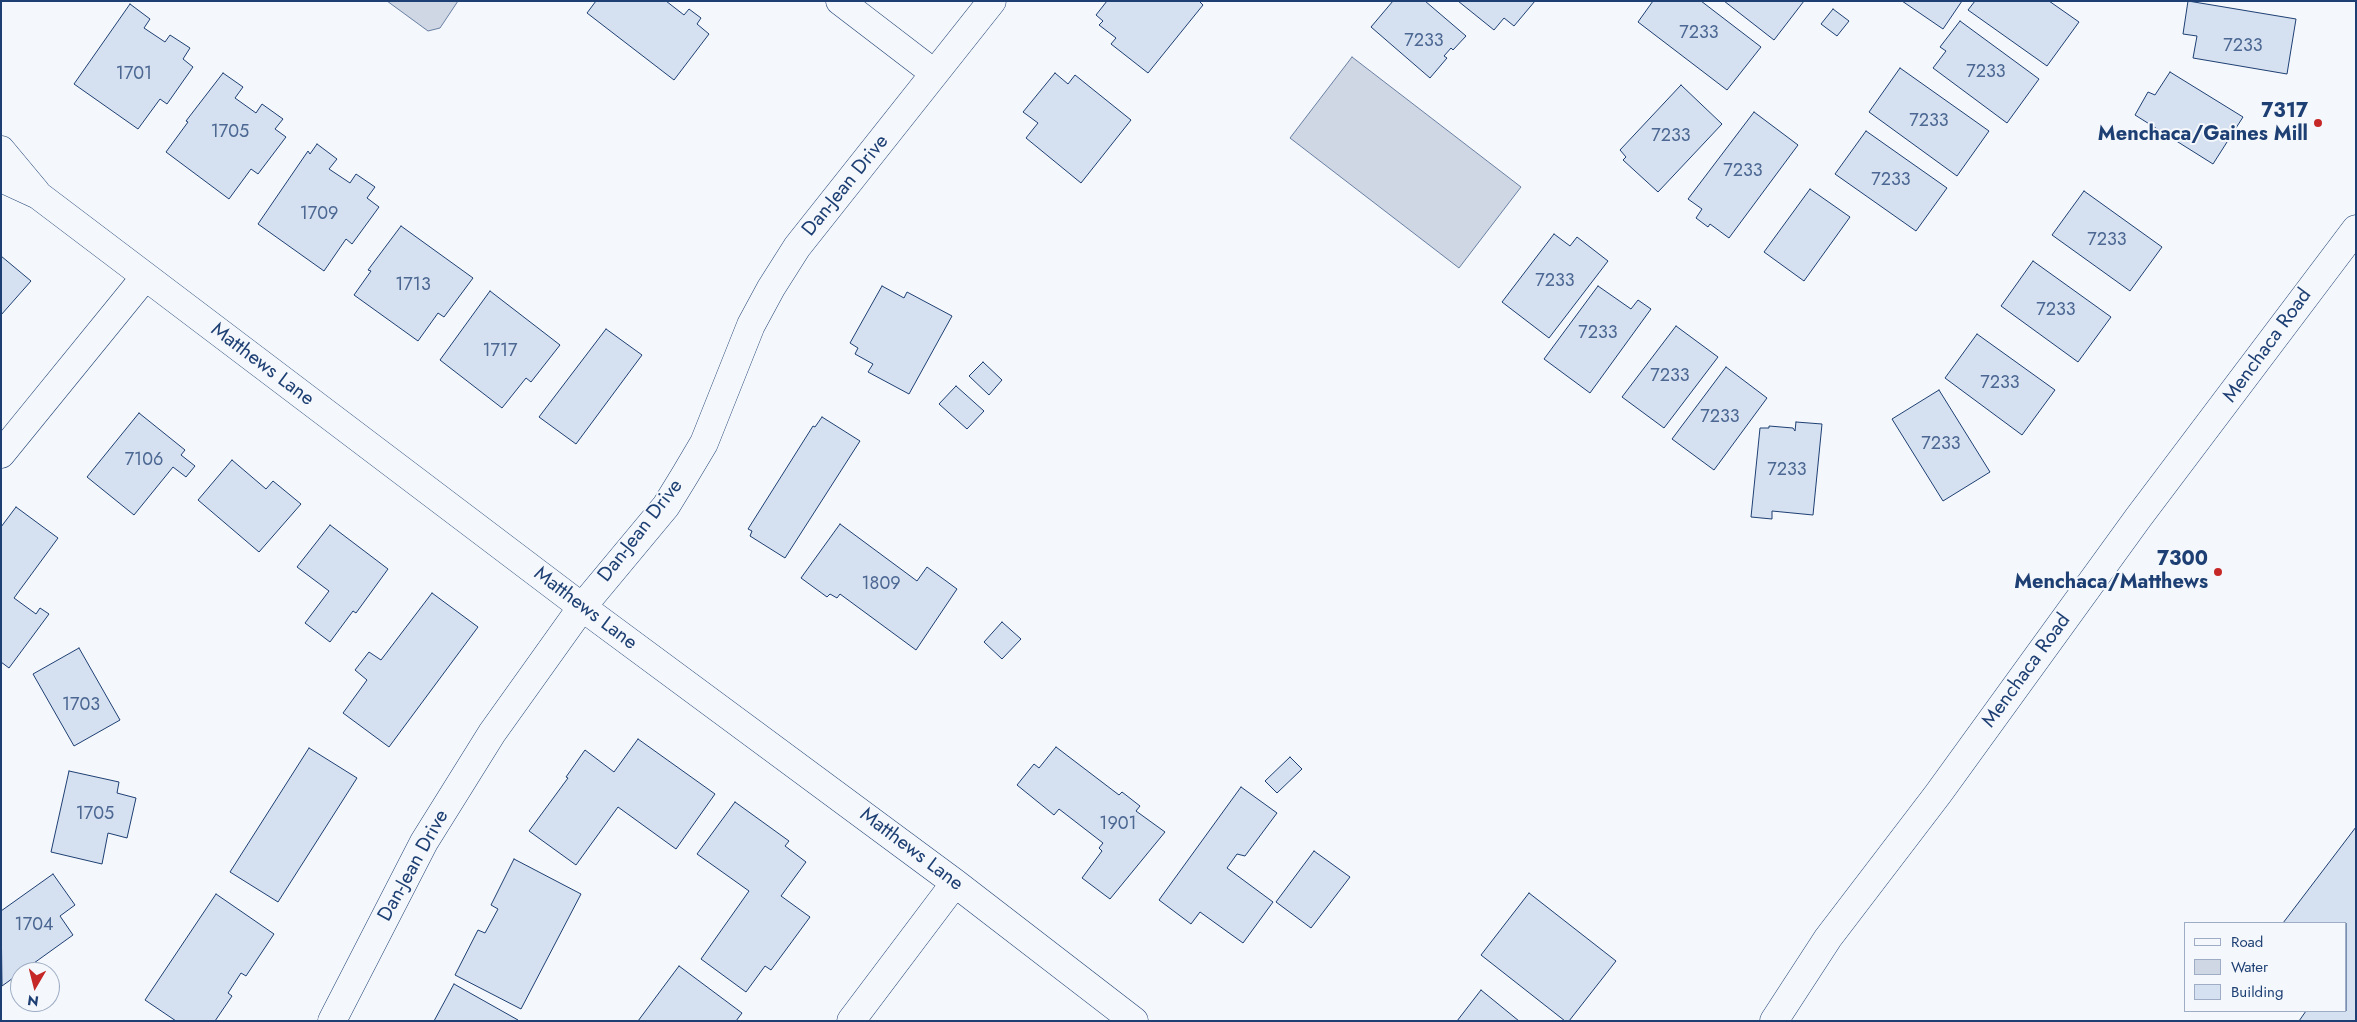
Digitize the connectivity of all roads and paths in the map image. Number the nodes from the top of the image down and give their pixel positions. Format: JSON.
{"nodes":[{"id":1,"x":840,"y":1,"type":"edge"},
{"id":2,"x":992,"y":1,"type":"edge"},
{"id":3,"x":934,"y":73,"type":"junction"},
{"id":4,"x":1,"y":150,"type":"edge"},
{"id":5,"x":1,"y":178,"type":"edge"},
{"id":6,"x":38,"y":195,"type":"junction"},
{"id":7,"x":2356,"y":229,"type":"edge"},
{"id":8,"x":145,"y":277,"type":"junction"},
{"id":9,"x":1,"y":454,"type":"edge"},
{"id":10,"x":582,"y":607,"type":"junction"},
{"id":11,"x":954,"y":882,"type":"junction"},
{"id":12,"x":332,"y":1021,"type":"edge"},
{"id":13,"x":851,"y":1021,"type":"edge"},
{"id":14,"x":1134,"y":1021,"type":"edge"},
{"id":15,"x":1774,"y":1021,"type":"edge"}],
"edges":[{"from":1,"to":3,"type":"street"},
{"from":2,"to":3,"type":"street","name":"Dan-Jean Drive"},
{"from":3,"to":10,"type":"street","name":"Dan-Jean Drive"},
{"from":4,"to":6,"type":"street","name":"Matthews Lane"},
{"from":5,"to":6,"type":"street","name":"Matthews Lane"},
{"from":6,"to":8,"type":"street","name":"Matthews Lane"},
{"from":7,"to":15,"type":"street","name":"Menchaca Road"},
{"from":8,"to":9,"type":"street"},
{"from":8,"to":10,"type":"street","name":"Matthews Lane"},
{"from":10,"to":11,"type":"street","name":"Matthews Lane"},
{"from":10,"to":12,"type":"street","name":"Dan-Jean Drive"},
{"from":11,"to":13,"type":"street"},
{"from":11,"to":14,"type":"street","name":"Matthews Lane"}]}
